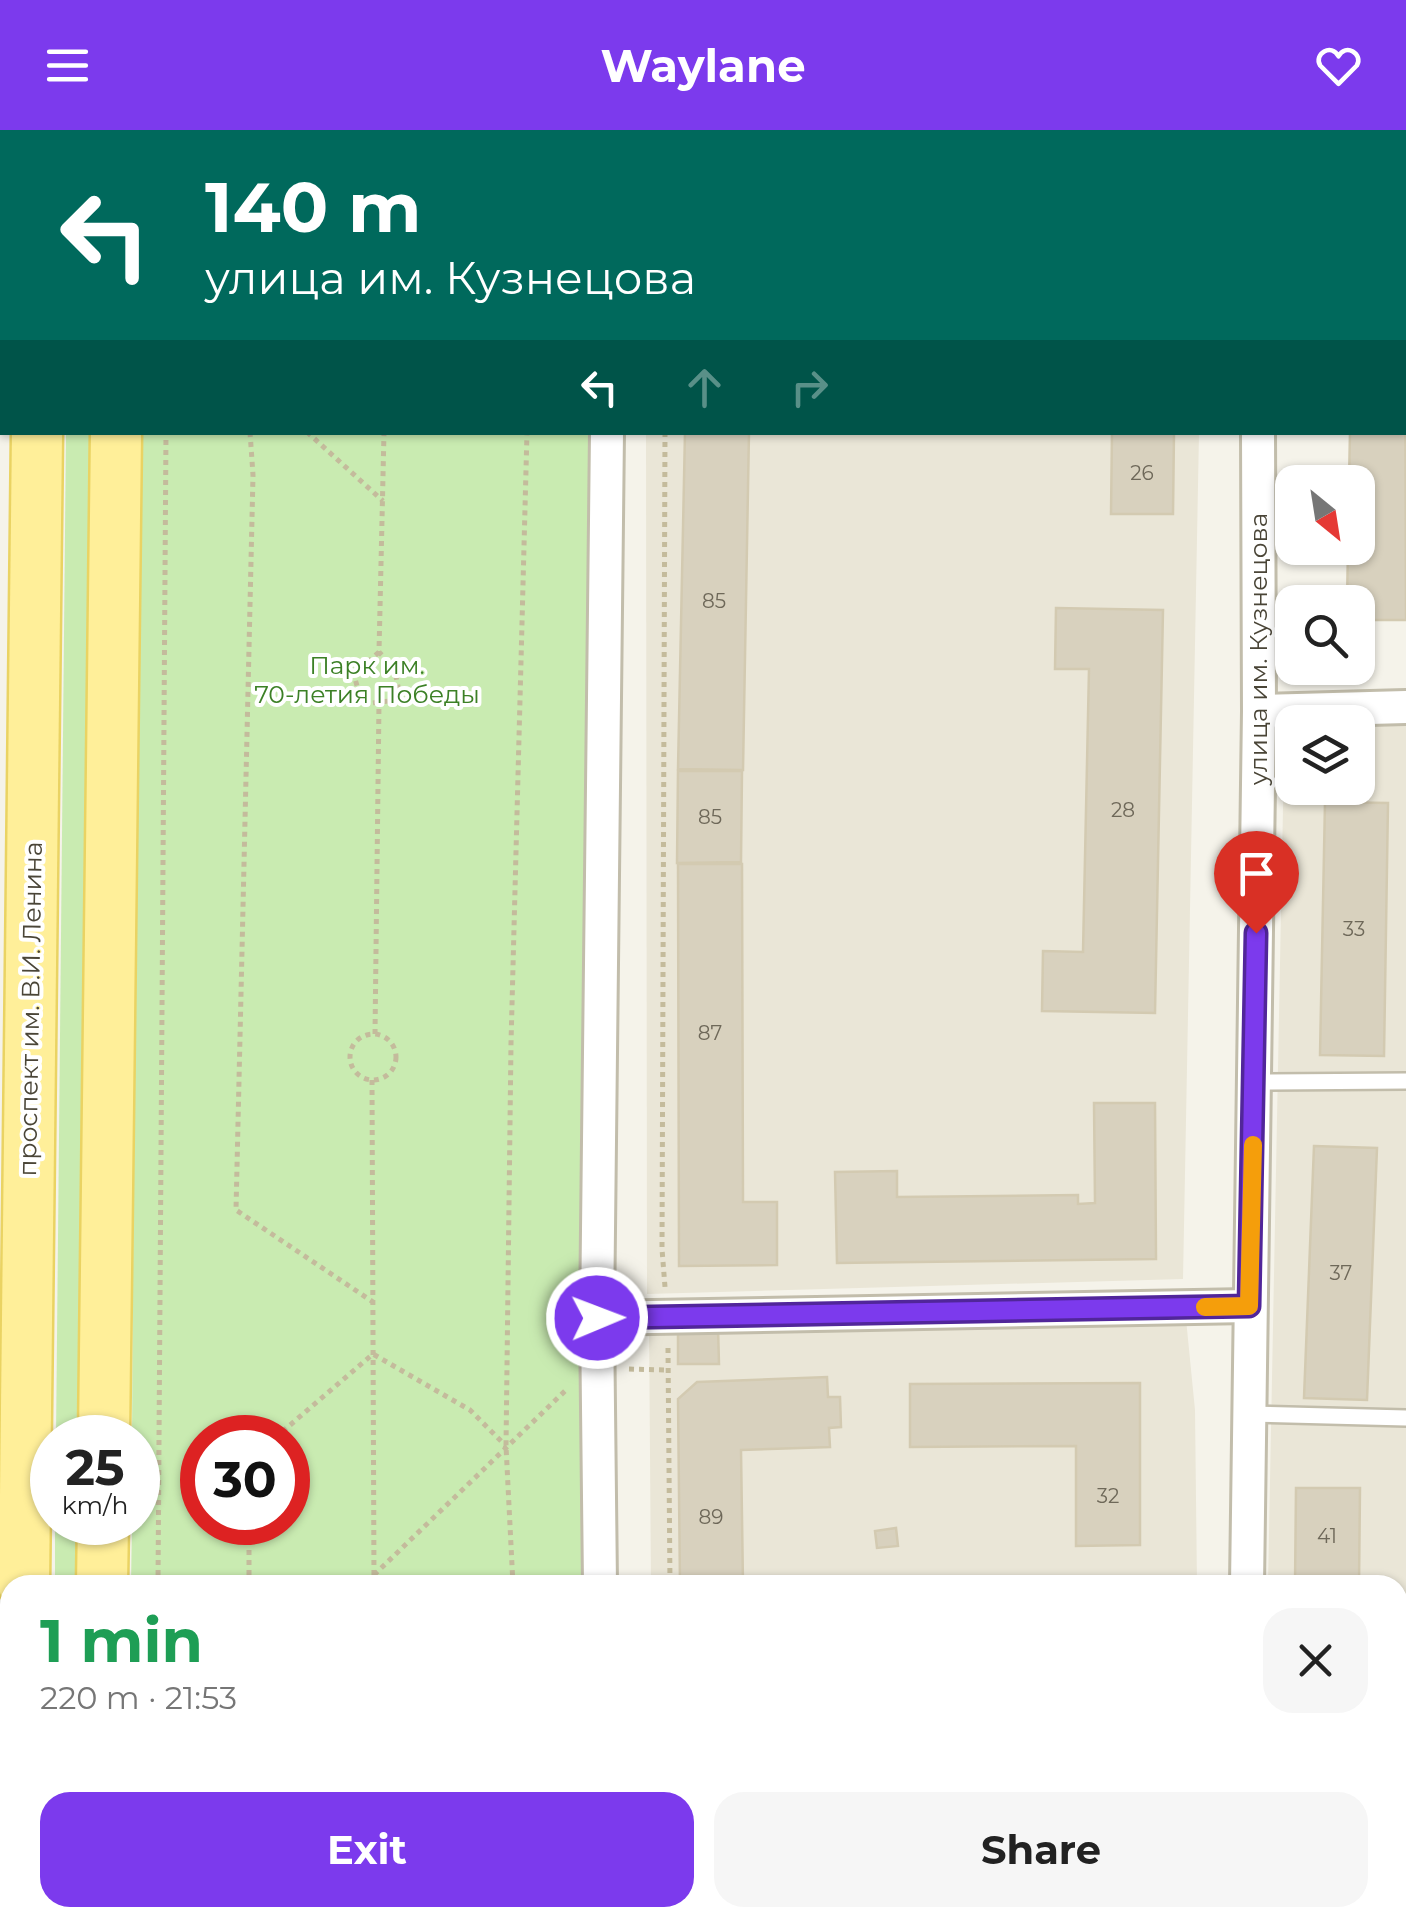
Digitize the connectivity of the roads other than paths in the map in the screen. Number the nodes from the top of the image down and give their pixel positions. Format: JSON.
{"nodes":[{"id":1,"x":37,"y":435,"type":"edge"},
{"id":2,"x":116,"y":435,"type":"edge"},
{"id":3,"x":606,"y":435,"type":"edge"},
{"id":4,"x":1258,"y":435,"type":"edge"},
{"id":5,"x":1406,"y":707,"type":"edge"},
{"id":6,"x":1259,"y":711,"type":"junction"},
{"id":7,"x":1406,"y":1081,"type":"edge"},
{"id":8,"x":1255,"y":1082,"type":"junction"},
{"id":9,"x":1249,"y":1306,"type":"junction"},
{"id":10,"x":597,"y":1318,"type":"junction"},
{"id":11,"x":1248,"y":1414,"type":"junction"},
{"id":12,"x":104,"y":1415,"type":"edge"},
{"id":13,"x":1406,"y":1418,"type":"edge"},
{"id":14,"x":103,"y":1545,"type":"edge"},
{"id":15,"x":24,"y":1575,"type":"edge"},
{"id":16,"x":102,"y":1575,"type":"edge"},
{"id":17,"x":600,"y":1575,"type":"edge"},
{"id":18,"x":1246,"y":1575,"type":"edge"}],
"edges":[{"from":1,"to":15,"type":"main road","name":"проспект им. В.И. Ленина"},
{"from":2,"to":12,"type":"main road"},
{"from":3,"to":10,"type":"street"},
{"from":4,"to":6,"type":"street","name":"улица им. Кузнецова"},
{"from":5,"to":6,"type":"street"},
{"from":6,"to":8,"type":"street","name":"улица им. Кузнецова"},
{"from":7,"to":8,"type":"lane"},
{"from":8,"to":9,"type":"street","name":"улица им. Кузнецова"},
{"from":9,"to":10,"type":"street"},
{"from":9,"to":11,"type":"street","name":"улица им. Кузнецова"},
{"from":10,"to":17,"type":"street"},
{"from":11,"to":13,"type":"lane"},
{"from":11,"to":18,"type":"street","name":"улица им. Кузнецова"},
{"from":14,"to":16,"type":"main road"}]}
